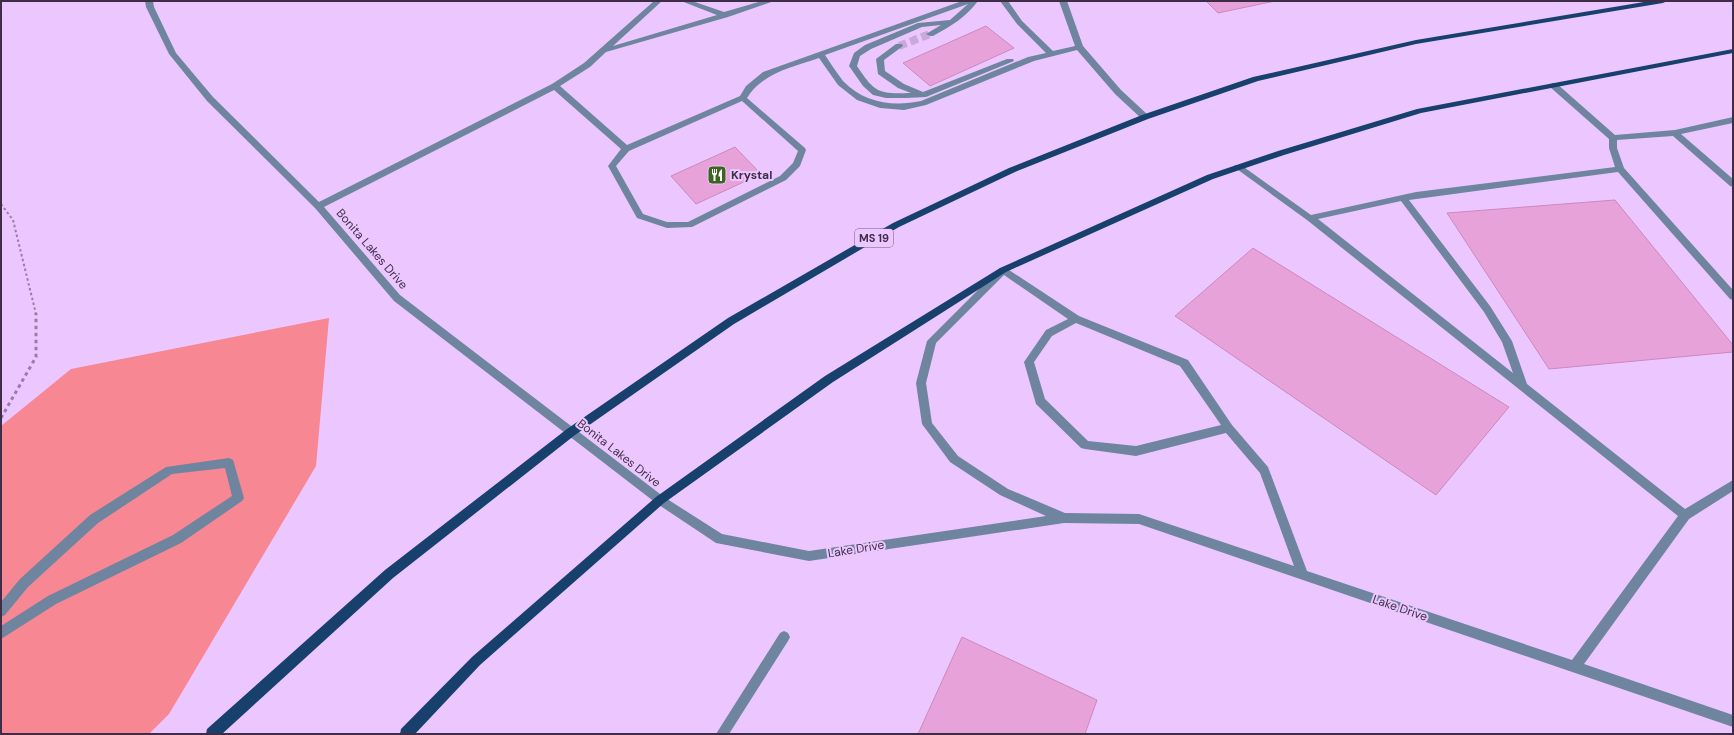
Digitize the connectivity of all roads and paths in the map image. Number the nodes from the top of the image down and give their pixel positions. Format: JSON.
{"nodes":[{"id":1,"x":149,"y":1,"type":"edge"},
{"id":2,"x":658,"y":1,"type":"edge"},
{"id":3,"x":685,"y":1,"type":"edge"},
{"id":4,"x":770,"y":1,"type":"edge"},
{"id":5,"x":969,"y":1,"type":"edge"},
{"id":6,"x":974,"y":1,"type":"edge"},
{"id":7,"x":1004,"y":1,"type":"edge"},
{"id":8,"x":1064,"y":1,"type":"edge"},
{"id":9,"x":1663,"y":1,"type":"edge"},
{"id":10,"x":725,"y":15,"type":"junction"},
{"id":11,"x":954,"y":22,"type":"junction"},
{"id":12,"x":930,"y":34,"type":"tunnel mouth"},
{"id":13,"x":899,"y":46,"type":"tunnel mouth"},
{"id":14,"x":1080,"y":47,"type":"junction"},
{"id":15,"x":603,"y":51,"type":"junction"},
{"id":16,"x":1733,"y":51,"type":"edge"},
{"id":17,"x":1050,"y":53,"type":"junction"},
{"id":18,"x":821,"y":55,"type":"junction"},
{"id":19,"x":1031,"y":59,"type":"junction"},
{"id":20,"x":555,"y":86,"type":"junction"},
{"id":21,"x":1553,"y":86,"type":"junction"},
{"id":22,"x":924,"y":94,"type":"junction"},
{"id":23,"x":743,"y":98,"type":"junction"},
{"id":24,"x":1145,"y":117,"type":"junction"},
{"id":25,"x":1733,"y":120,"type":"edge"},
{"id":26,"x":1676,"y":132,"type":"junction"},
{"id":27,"x":1613,"y":138,"type":"junction"},
{"id":28,"x":626,"y":149,"type":"junction"},
{"id":29,"x":1238,"y":168,"type":"junction"},
{"id":30,"x":1620,"y":169,"type":"junction"},
{"id":31,"x":1733,"y":184,"type":"edge"},
{"id":32,"x":1403,"y":198,"type":"junction"},
{"id":33,"x":1,"y":204,"type":"edge"},
{"id":34,"x":318,"y":206,"type":"junction"},
{"id":35,"x":1310,"y":218,"type":"junction"},
{"id":36,"x":1003,"y":270,"type":"junction"},
{"id":37,"x":1733,"y":296,"type":"edge"},
{"id":38,"x":1076,"y":319,"type":"junction"},
{"id":39,"x":1523,"y":387,"type":"junction"},
{"id":40,"x":1,"y":418,"type":"edge"},
{"id":41,"x":1228,"y":428,"type":"junction"},
{"id":42,"x":571,"y":432,"type":"junction"},
{"id":43,"x":1733,"y":485,"type":"edge"},
{"id":44,"x":660,"y":500,"type":"junction"},
{"id":45,"x":1685,"y":515,"type":"junction"},
{"id":46,"x":1064,"y":518,"type":"junction"},
{"id":47,"x":1303,"y":575,"type":"junction"},
{"id":48,"x":1,"y":611,"type":"edge"},
{"id":49,"x":1,"y":633,"type":"edge"},
{"id":50,"x":784,"y":637,"type":"dead end"},
{"id":51,"x":1574,"y":667,"type":"junction"},
{"id":52,"x":1733,"y":721,"type":"edge"},
{"id":53,"x":212,"y":734,"type":"edge"},
{"id":54,"x":406,"y":734,"type":"edge"},
{"id":55,"x":722,"y":734,"type":"edge"}],
"edges":[{"from":1,"to":34,"type":"street","name":"Bonita Lakes Drive"},
{"from":2,"to":15,"type":"street"},
{"from":3,"to":10,"type":"street"},
{"from":4,"to":10,"type":"street"},
{"from":5,"to":18,"type":"street"},
{"from":6,"to":11,"type":"street"},
{"from":7,"to":17,"type":"street"},
{"from":8,"to":14,"type":"street"},
{"from":9,"to":24,"type":"main road","number":"MS 19"},
{"from":10,"to":15,"type":"street"},
{"from":11,"to":12,"type":"street"},
{"from":11,"to":22,"type":"street"},
{"from":13,"to":22,"type":"street"},
{"from":14,"to":17,"type":"street"},
{"from":14,"to":24,"type":"street"},
{"from":15,"to":20,"type":"street"},
{"from":16,"to":21,"type":"main road"},
{"from":17,"to":19,"type":"street"},
{"from":18,"to":19,"type":"street"},
{"from":18,"to":23,"type":"street"},
{"from":19,"to":22,"type":"street"},
{"from":20,"to":28,"type":"street"},
{"from":20,"to":34,"type":"street"},
{"from":21,"to":27,"type":"street"},
{"from":21,"to":29,"type":"main road"},
{"from":23,"to":28,"type":"street"},
{"from":23,"to":28,"type":"street"},
{"from":24,"to":42,"type":"main road","number":"MS 19"},
{"from":25,"to":26,"type":"street"},
{"from":26,"to":27,"type":"street"},
{"from":26,"to":31,"type":"street"},
{"from":27,"to":30,"type":"street"},
{"from":29,"to":35,"type":"street"},
{"from":29,"to":36,"type":"main road"},
{"from":30,"to":32,"type":"street"},
{"from":30,"to":37,"type":"street"},
{"from":32,"to":35,"type":"street"},
{"from":32,"to":39,"type":"street"},
{"from":33,"to":40,"type":"path"},
{"from":34,"to":42,"type":"street","name":"Bonita Lakes Drive"},
{"from":35,"to":39,"type":"street"},
{"from":36,"to":38,"type":"street"},
{"from":36,"to":44,"type":"main road"},
{"from":36,"to":46,"type":"street","name":"Lake Drive"},
{"from":38,"to":41,"type":"street"},
{"from":38,"to":41,"type":"street"},
{"from":39,"to":45,"type":"street"},
{"from":41,"to":47,"type":"street"},
{"from":42,"to":44,"type":"street","name":"Bonita Lakes Drive"},
{"from":42,"to":53,"type":"main road","number":"MS 19"},
{"from":43,"to":45,"type":"street"},
{"from":44,"to":46,"type":"street","name":"Lake Drive"},
{"from":44,"to":54,"type":"main road"},
{"from":45,"to":51,"type":"street"},
{"from":46,"to":47,"type":"street","name":"Lake Drive"},
{"from":47,"to":51,"type":"street","name":"Lake Drive"},
{"from":48,"to":49,"type":"street"},
{"from":50,"to":55,"type":"street"},
{"from":51,"to":52,"type":"street","name":"Lake Drive"}]}
